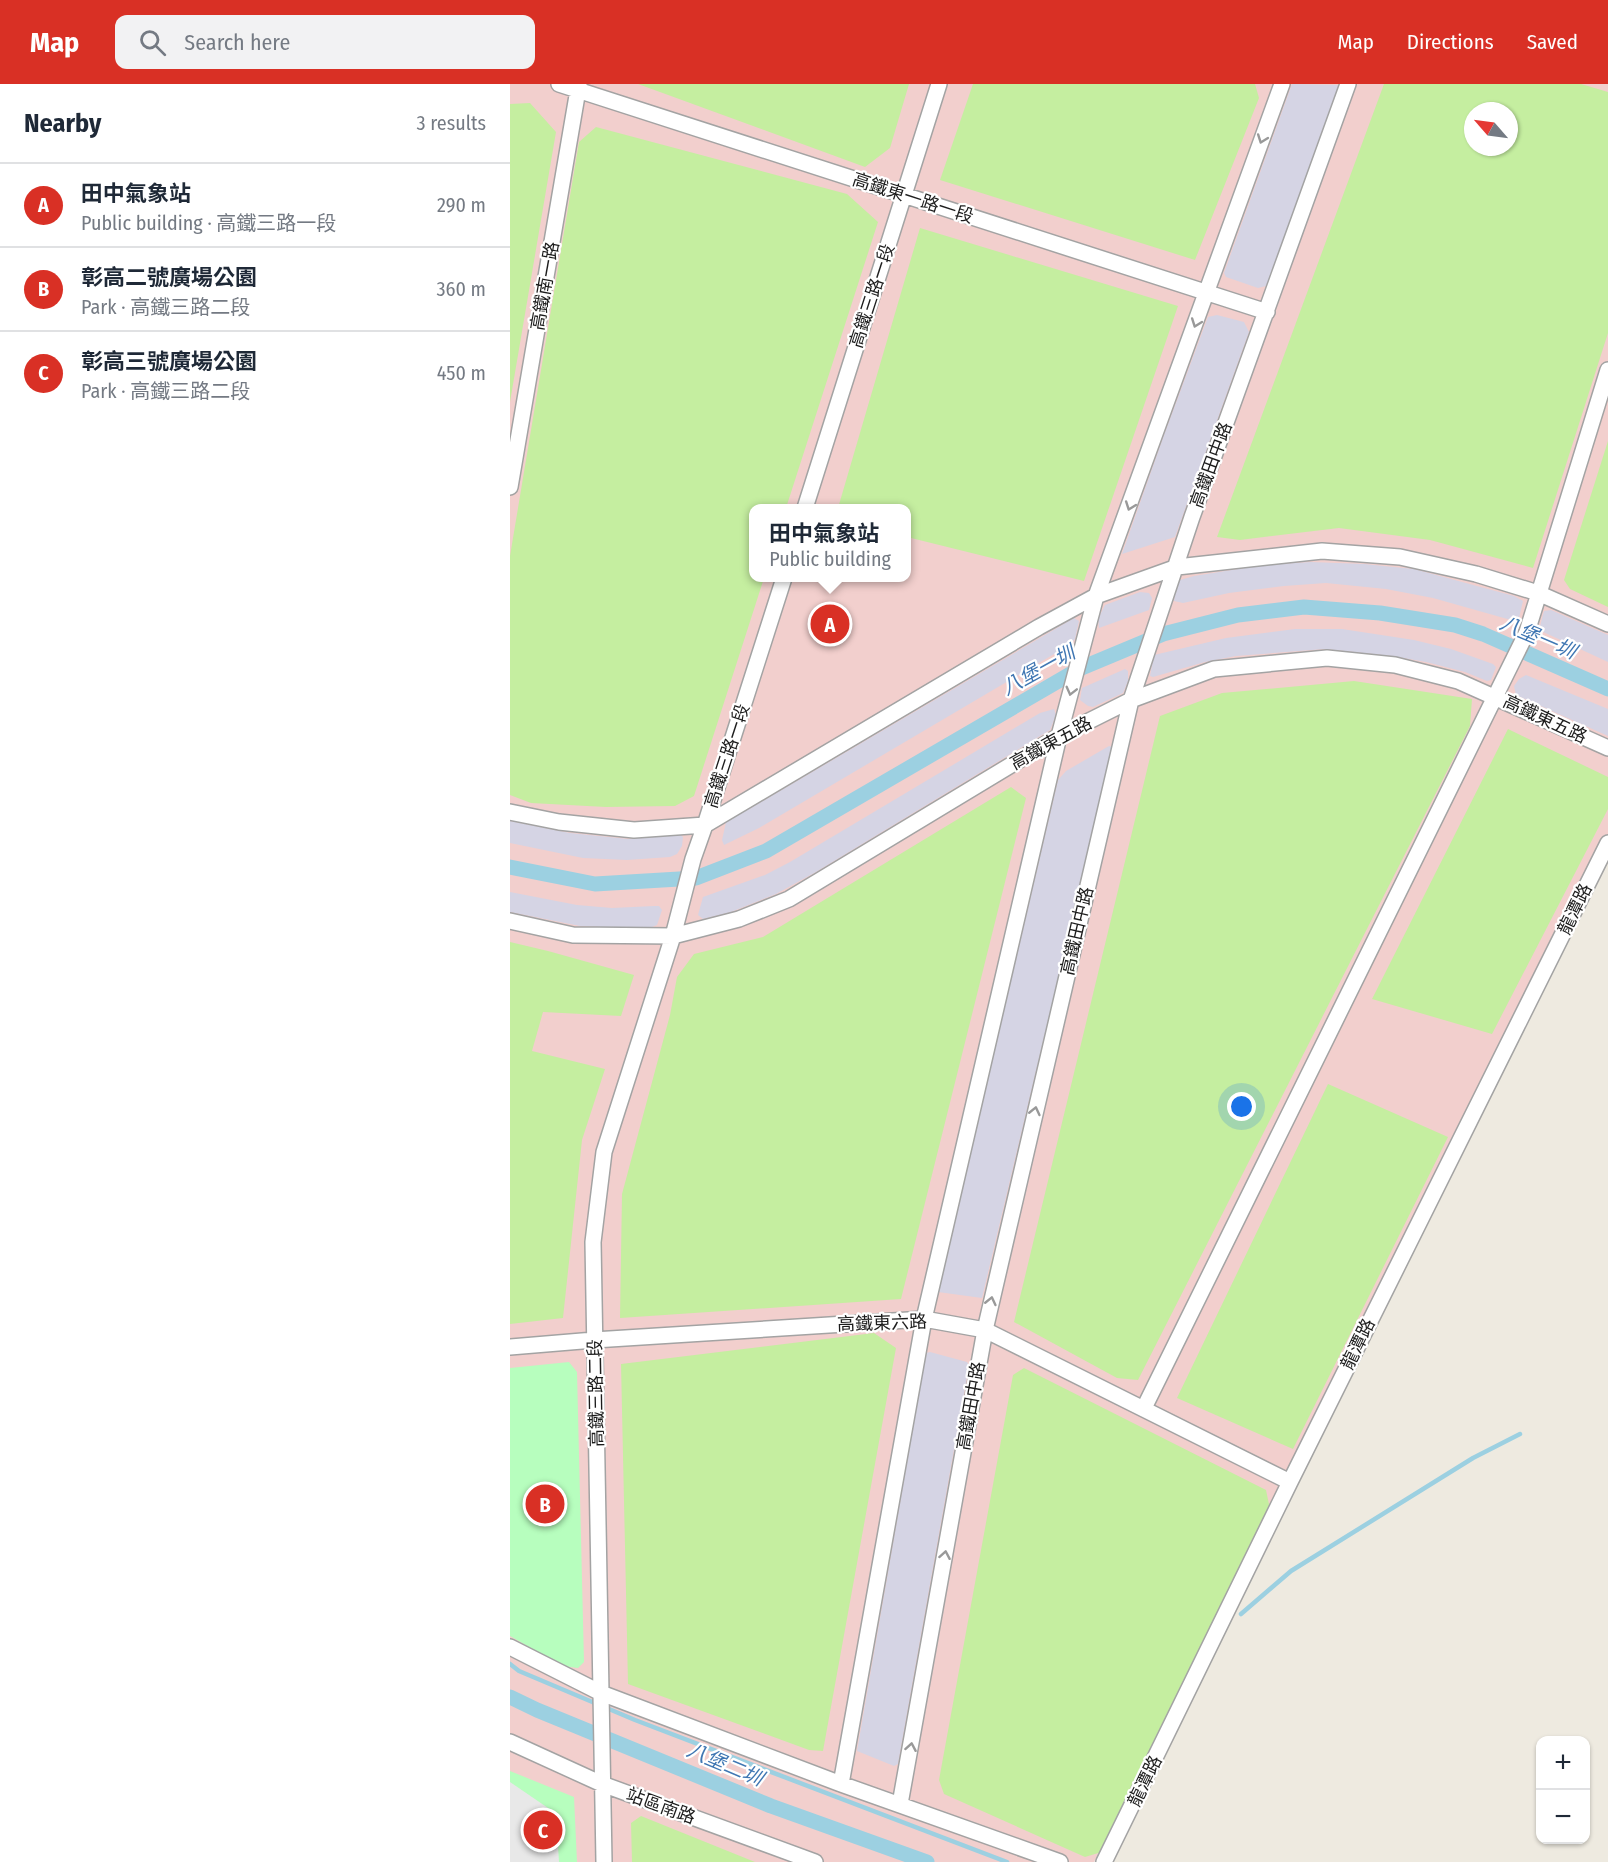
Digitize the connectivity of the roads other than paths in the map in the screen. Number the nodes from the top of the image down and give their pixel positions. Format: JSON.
{"nodes":[{"id":1,"x":559,"y":84,"type":"edge"},
{"id":2,"x":939,"y":84,"type":"edge"},
{"id":3,"x":1282,"y":84,"type":"edge"},
{"id":4,"x":1348,"y":84,"type":"edge"},
{"id":5,"x":579,"y":87,"type":"edge"},
{"id":6,"x":904,"y":195,"type":"junction"},
{"id":7,"x":1207,"y":293,"type":"junction"},
{"id":8,"x":1267,"y":312,"type":"junction"},
{"id":9,"x":1608,"y":370,"type":"edge"},
{"id":10,"x":510,"y":487,"type":"edge"},
{"id":11,"x":806,"y":504,"type":"edge"},
{"id":12,"x":1177,"y":567,"type":"junction"},
{"id":13,"x":783,"y":582,"type":"edge"},
{"id":14,"x":1538,"y":593,"type":"junction"},
{"id":15,"x":1096,"y":596,"type":"junction"},
{"id":16,"x":1608,"y":624,"type":"edge"},
{"id":17,"x":1496,"y":696,"type":"junction"},
{"id":18,"x":1131,"y":700,"type":"junction"},
{"id":19,"x":1059,"y":736,"type":"junction"},
{"id":20,"x":1608,"y":748,"type":"edge"},
{"id":21,"x":510,"y":812,"type":"edge"},
{"id":22,"x":705,"y":825,"type":"junction"},
{"id":23,"x":1608,"y":843,"type":"edge"},
{"id":24,"x":510,"y":921,"type":"edge"},
{"id":25,"x":673,"y":936,"type":"junction"},
{"id":26,"x":924,"y":1319,"type":"junction"},
{"id":27,"x":985,"y":1330,"type":"junction"},
{"id":28,"x":594,"y":1340,"type":"junction"},
{"id":29,"x":510,"y":1347,"type":"edge"},
{"id":30,"x":1144,"y":1408,"type":"junction"},
{"id":31,"x":1290,"y":1482,"type":"junction"},
{"id":32,"x":510,"y":1647,"type":"edge"},
{"id":33,"x":601,"y":1693,"type":"junction"},
{"id":34,"x":510,"y":1742,"type":"edge"},
{"id":35,"x":602,"y":1784,"type":"junction"},
{"id":36,"x":841,"y":1784,"type":"junction"},
{"id":37,"x":900,"y":1804,"type":"junction"},
{"id":38,"x":604,"y":1862,"type":"edge"},
{"id":39,"x":815,"y":1862,"type":"edge"},
{"id":40,"x":1060,"y":1862,"type":"edge"},
{"id":41,"x":1104,"y":1862,"type":"edge"}],
"edges":[{"from":1,"to":5,"type":"street","name":"高鐵東一路一段"},
{"from":2,"to":6,"type":"street","name":"高鐵三路一段"},
{"from":3,"to":7,"type":"street","one_way":true},
{"from":4,"to":8,"type":"street","name":"高鐵田中路"},
{"from":5,"to":6,"type":"street","name":"高鐵東一路一段"},
{"from":5,"to":10,"type":"street","name":"高鐵南一路"},
{"from":6,"to":7,"type":"street","name":"高鐵東一路一段"},
{"from":6,"to":11,"type":"street","name":"高鐵三路一段"},
{"from":7,"to":8,"type":"street","name":"高鐵東一路一段"},
{"from":7,"to":15,"type":"street","one_way":true},
{"from":8,"to":12,"type":"street","name":"高鐵田中路"},
{"from":9,"to":14,"type":"street"},
{"from":12,"to":14,"type":"street"},
{"from":12,"to":15,"type":"street"},
{"from":12,"to":18,"type":"street","name":"高鐵田中路"},
{"from":13,"to":22,"type":"street","name":"高鐵三路一段"},
{"from":14,"to":16,"type":"street"},
{"from":14,"to":17,"type":"street"},
{"from":15,"to":19,"type":"street","one_way":true},
{"from":15,"to":22,"type":"street"},
{"from":17,"to":18,"type":"street","name":"高鐵東五路"},
{"from":17,"to":20,"type":"street","name":"高鐵東五路"},
{"from":17,"to":30,"type":"street"},
{"from":18,"to":19,"type":"street","name":"高鐵東五路"},
{"from":27,"to":18,"type":"street","name":"高鐵田中路","one_way":true},
{"from":19,"to":25,"type":"street","name":"高鐵東五路"},
{"from":19,"to":26,"type":"street"},
{"from":21,"to":22,"type":"street"},
{"from":22,"to":25,"type":"street","name":"高鐵三路一段"},
{"from":23,"to":31,"type":"street","name":"龍潭路"},
{"from":24,"to":25,"type":"street","name":"高鐵東五路"},
{"from":25,"to":28,"type":"street","name":"高鐵三路二段"},
{"from":26,"to":27,"type":"street","name":"高鐵東六路"},
{"from":26,"to":28,"type":"street","name":"高鐵東六路"},
{"from":26,"to":36,"type":"street"},
{"from":27,"to":30,"type":"street","name":"高鐵東六路"},
{"from":37,"to":27,"type":"street","name":"高鐵田中路","one_way":true},
{"from":28,"to":29,"type":"street","name":"高鐵東六路"},
{"from":28,"to":33,"type":"street","name":"高鐵三路二段"},
{"from":30,"to":31,"type":"street","name":"高鐵東六路"},
{"from":31,"to":41,"type":"street","name":"龍潭路"},
{"from":32,"to":33,"type":"street"},
{"from":33,"to":35,"type":"street","name":"高鐵三路二段"},
{"from":33,"to":36,"type":"street"},
{"from":34,"to":35,"type":"street","name":"站區南路"},
{"from":35,"to":38,"type":"street","name":"高鐵三路二段"},
{"from":35,"to":39,"type":"street","name":"站區南路"},
{"from":36,"to":37,"type":"street"},
{"from":37,"to":40,"type":"street"}]}
